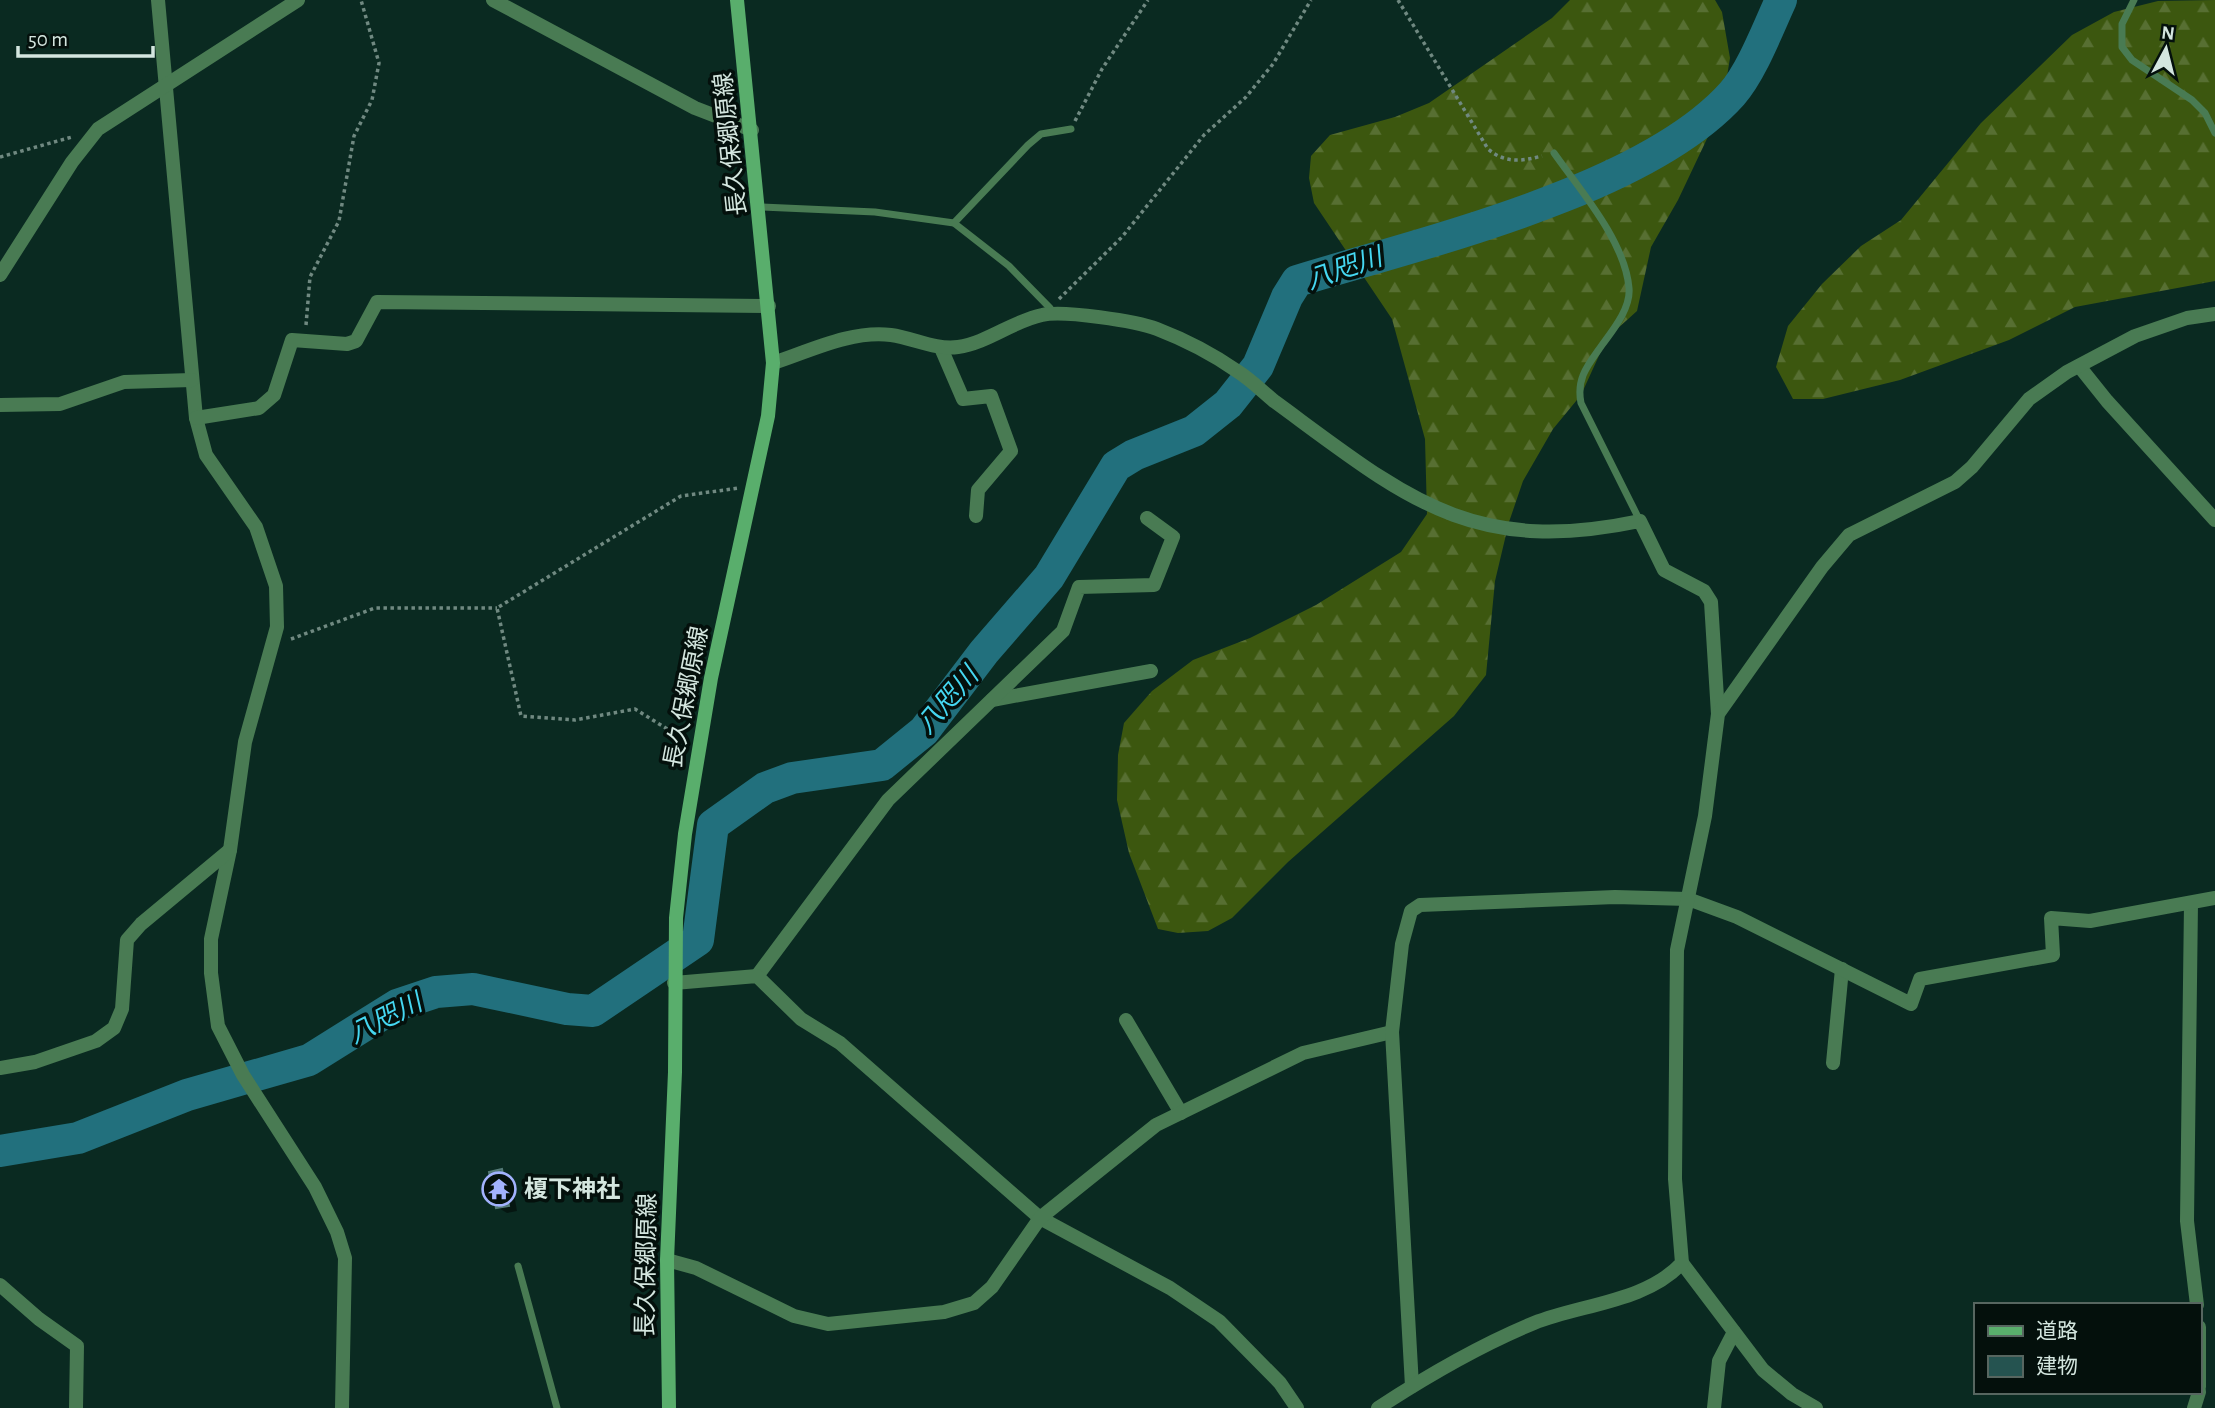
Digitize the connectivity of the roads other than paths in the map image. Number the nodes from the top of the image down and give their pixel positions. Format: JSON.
{"nodes":[{"id":1,"x":158,"y":0,"type":"edge"},
{"id":2,"x":298,"y":0,"type":"edge"},
{"id":3,"x":493,"y":0,"type":"edge"},
{"id":4,"x":737,"y":0,"type":"edge"},
{"id":5,"x":2134,"y":0,"type":"edge"},
{"id":6,"x":167,"y":86,"type":"junction"},
{"id":7,"x":752,"y":130,"type":"junction"},
{"id":8,"x":1071,"y":130,"type":"road end"},
{"id":9,"x":2215,"y":133,"type":"edge"},
{"id":10,"x":1554,"y":153,"type":"road end"},
{"id":11,"x":760,"y":206,"type":"junction"},
{"id":12,"x":954,"y":223,"type":"junction"},
{"id":13,"x":0,"y":275,"type":"edge"},
{"id":14,"x":769,"y":306,"type":"junction"},
{"id":15,"x":1050,"y":308,"type":"road end"},
{"id":16,"x":2215,"y":314,"type":"edge"},
{"id":17,"x":941,"y":348,"type":"junction"},
{"id":18,"x":773,"y":363,"type":"junction"},
{"id":19,"x":2079,"y":366,"type":"junction"},
{"id":20,"x":192,"y":380,"type":"junction"},
{"id":21,"x":0,"y":405,"type":"edge"},
{"id":22,"x":196,"y":418,"type":"junction"},
{"id":23,"x":976,"y":516,"type":"dead end"},
{"id":24,"x":1147,"y":518,"type":"dead end"},
{"id":25,"x":2215,"y":520,"type":"edge"},
{"id":26,"x":1640,"y":521,"type":"junction"},
{"id":27,"x":1151,"y":671,"type":"dead end"},
{"id":28,"x":991,"y":701,"type":"junction"},
{"id":29,"x":1717,"y":714,"type":"junction"},
{"id":30,"x":230,"y":850,"type":"junction"},
{"id":31,"x":2215,"y":898,"type":"edge"},
{"id":32,"x":1688,"y":899,"type":"junction"},
{"id":33,"x":2191,"y":903,"type":"junction"},
{"id":34,"x":1842,"y":969,"type":"junction"},
{"id":35,"x":757,"y":976,"type":"junction"},
{"id":36,"x":674,"y":983,"type":"junction"},
{"id":37,"x":1126,"y":1020,"type":"dead end"},
{"id":38,"x":1392,"y":1032,"type":"junction"},
{"id":39,"x":1833,"y":1063,"type":"dead end"},
{"id":40,"x":0,"y":1068,"type":"edge"},
{"id":41,"x":1181,"y":1113,"type":"junction"},
{"id":42,"x":1040,"y":1218,"type":"junction"},
{"id":43,"x":667,"y":1260,"type":"junction"},
{"id":44,"x":1682,"y":1263,"type":"junction"},
{"id":45,"x":518,"y":1266,"type":"dead end"},
{"id":46,"x":0,"y":1285,"type":"edge"},
{"id":47,"x":2197,"y":1303,"type":"edge"},
{"id":48,"x":1734,"y":1332,"type":"junction"},
{"id":49,"x":1412,"y":1386,"type":"junction"},
{"id":50,"x":76,"y":1408,"type":"edge"},
{"id":51,"x":342,"y":1408,"type":"edge"},
{"id":52,"x":557,"y":1408,"type":"edge"},
{"id":53,"x":669,"y":1408,"type":"edge"},
{"id":54,"x":1297,"y":1408,"type":"edge"},
{"id":55,"x":1378,"y":1408,"type":"edge"},
{"id":56,"x":1714,"y":1408,"type":"edge"},
{"id":57,"x":1816,"y":1408,"type":"edge"}],
"edges":[{"from":1,"to":6,"type":"street"},
{"from":2,"to":6,"type":"street"},
{"from":3,"to":7,"type":"street"},
{"from":4,"to":7,"type":"main road","name":"長久保郷原線"},
{"from":5,"to":9,"type":"lane"},
{"from":6,"to":13,"type":"street"},
{"from":6,"to":20,"type":"street"},
{"from":7,"to":11,"type":"main road","name":"長久保郷原線"},
{"from":8,"to":12,"type":"lane"},
{"from":10,"to":26,"type":"lane"},
{"from":11,"to":12,"type":"lane"},
{"from":11,"to":14,"type":"main road","name":"長久保郷原線"},
{"from":12,"to":15,"type":"lane"},
{"from":14,"to":18,"type":"main road","name":"長久保郷原線"},
{"from":14,"to":22,"type":"street"},
{"from":16,"to":19,"type":"street"},
{"from":17,"to":18,"type":"street"},
{"from":17,"to":23,"type":"street"},
{"from":17,"to":26,"type":"street"},
{"from":18,"to":36,"type":"main road","name":"長久保郷原線"},
{"from":19,"to":25,"type":"street"},
{"from":19,"to":29,"type":"street"},
{"from":20,"to":21,"type":"street"},
{"from":20,"to":22,"type":"street"},
{"from":22,"to":30,"type":"street"},
{"from":24,"to":28,"type":"street"},
{"from":26,"to":29,"type":"street"},
{"from":27,"to":28,"type":"street"},
{"from":28,"to":35,"type":"street"},
{"from":29,"to":32,"type":"street"},
{"from":30,"to":40,"type":"street"},
{"from":30,"to":51,"type":"street"},
{"from":31,"to":33,"type":"street"},
{"from":32,"to":34,"type":"street"},
{"from":32,"to":38,"type":"street"},
{"from":32,"to":44,"type":"street"},
{"from":33,"to":34,"type":"street"},
{"from":33,"to":47,"type":"street"},
{"from":34,"to":39,"type":"street"},
{"from":35,"to":36,"type":"street"},
{"from":35,"to":42,"type":"street"},
{"from":36,"to":43,"type":"main road","name":"長久保郷原線"},
{"from":37,"to":41,"type":"street"},
{"from":38,"to":41,"type":"street"},
{"from":38,"to":49,"type":"street"},
{"from":41,"to":42,"type":"street"},
{"from":42,"to":43,"type":"street"},
{"from":42,"to":54,"type":"street"},
{"from":43,"to":53,"type":"main road","name":"長久保郷原線"},
{"from":44,"to":48,"type":"street"},
{"from":44,"to":49,"type":"street"},
{"from":45,"to":52,"type":"lane"},
{"from":46,"to":50,"type":"street"},
{"from":48,"to":56,"type":"street"},
{"from":48,"to":57,"type":"street"},
{"from":49,"to":55,"type":"street"}]}
